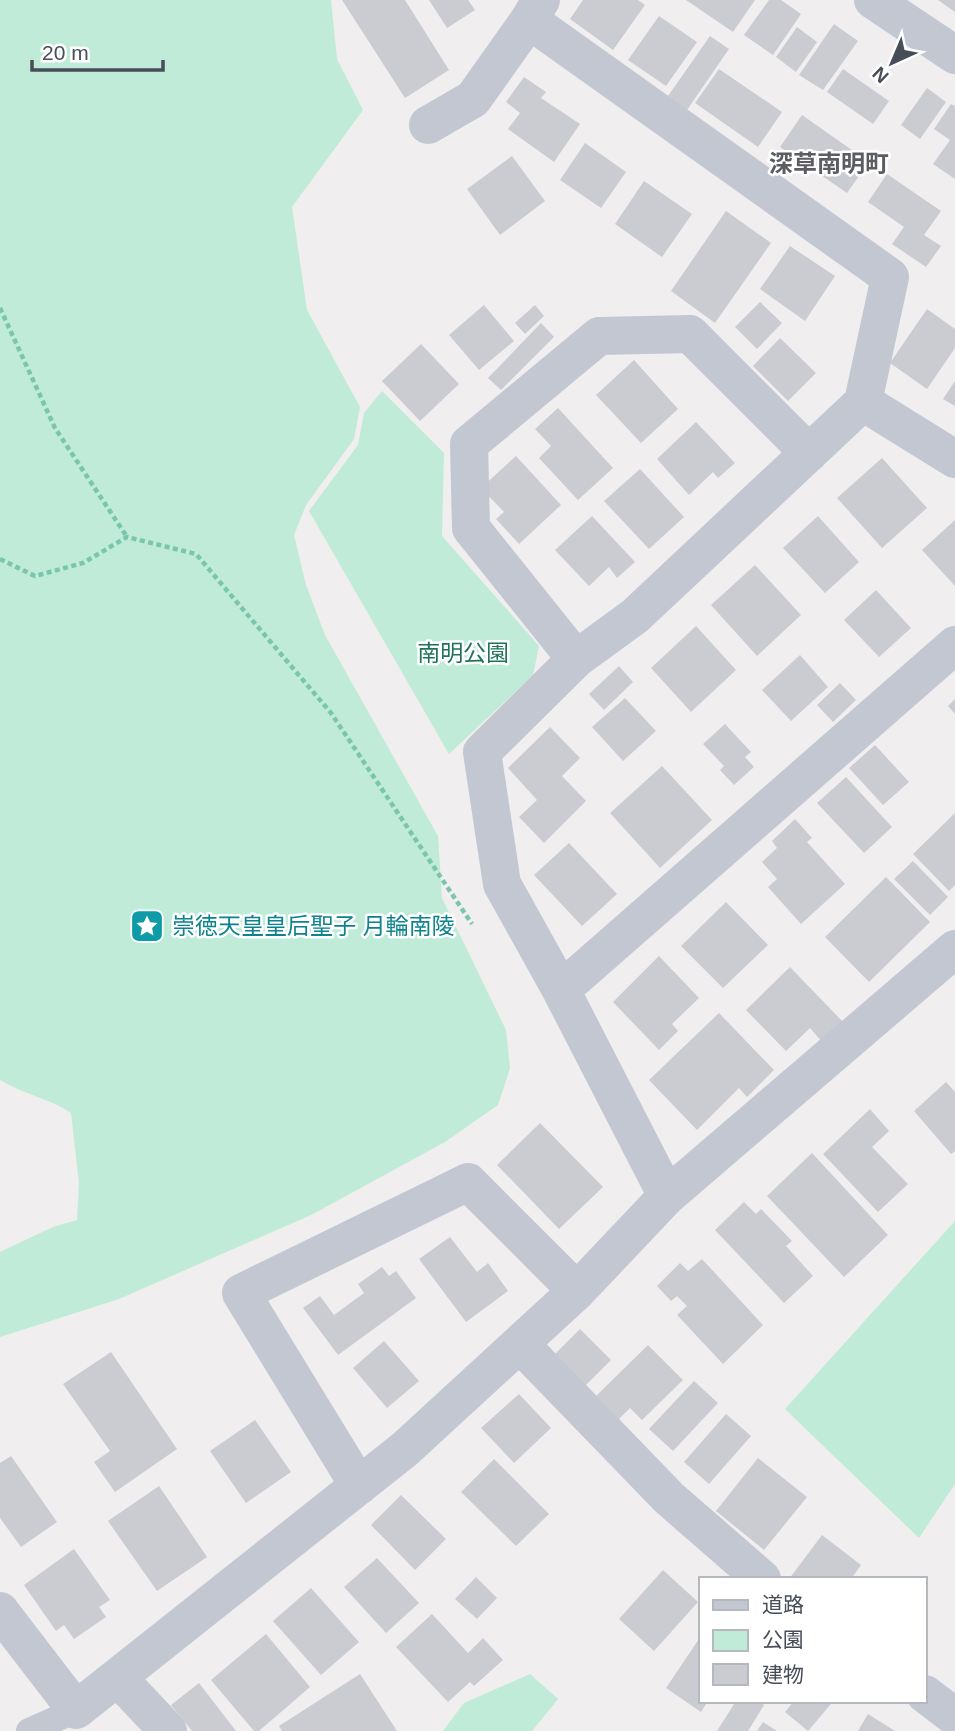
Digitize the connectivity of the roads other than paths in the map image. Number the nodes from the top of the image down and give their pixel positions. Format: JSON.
{"nodes":[{"id":1,"x":873,"y":0,"type":"edge"},
{"id":2,"x":535,"y":10,"type":"edge"},
{"id":3,"x":955,"y":55,"type":"edge"},
{"id":4,"x":428,"y":125,"type":"dead end"},
{"id":5,"x":863,"y":402,"type":"junction"},
{"id":6,"x":809,"y":453,"type":"junction"},
{"id":7,"x":955,"y":458,"type":"edge"},
{"id":8,"x":955,"y":645,"type":"edge"},
{"id":9,"x":576,"y":659,"type":"junction"},
{"id":10,"x":955,"y":949,"type":"edge"},
{"id":11,"x":561,"y":990,"type":"junction"},
{"id":12,"x":667,"y":1196,"type":"junction"},
{"id":13,"x":577,"y":1291,"type":"junction"},
{"id":14,"x":520,"y":1343,"type":"junction"},
{"id":15,"x":359,"y":1486,"type":"junction"},
{"id":16,"x":760,"y":1577,"type":"edge"},
{"id":17,"x":0,"y":1611,"type":"edge"},
{"id":18,"x":118,"y":1678,"type":"junction"},
{"id":19,"x":927,"y":1696,"type":"edge"},
{"id":20,"x":76,"y":1710,"type":"junction"},
{"id":21,"x":955,"y":1717,"type":"edge"},
{"id":22,"x":29,"y":1731,"type":"edge"},
{"id":23,"x":168,"y":1731,"type":"edge"}],
"edges":[{"from":1,"to":3,"type":"street"},
{"from":2,"to":4,"type":"street"},
{"from":2,"to":5,"type":"street"},
{"from":5,"to":6,"type":"street"},
{"from":5,"to":7,"type":"street"},
{"from":6,"to":9,"type":"street"},
{"from":6,"to":9,"type":"street"},
{"from":8,"to":11,"type":"street"},
{"from":9,"to":11,"type":"street"},
{"from":10,"to":12,"type":"street"},
{"from":11,"to":12,"type":"street"},
{"from":12,"to":13,"type":"street"},
{"from":13,"to":14,"type":"street"},
{"from":13,"to":15,"type":"street"},
{"from":14,"to":15,"type":"street"},
{"from":14,"to":16,"type":"street"},
{"from":15,"to":18,"type":"street"},
{"from":17,"to":20,"type":"street"},
{"from":18,"to":20,"type":"street"},
{"from":18,"to":23,"type":"street"},
{"from":19,"to":21,"type":"street"},
{"from":20,"to":22,"type":"lane"}]}
